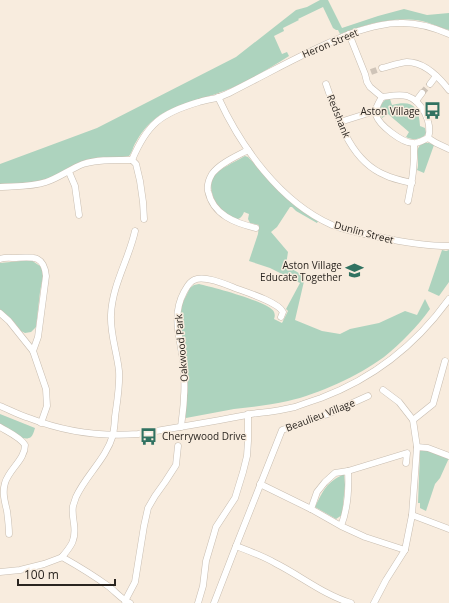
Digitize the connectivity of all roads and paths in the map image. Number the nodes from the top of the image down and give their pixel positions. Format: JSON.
{"nodes":[{"id":1,"x":349,"y":34,"type":"junction"},
{"id":2,"x":449,"y":34,"type":"edge"},
{"id":3,"x":382,"y":68,"type":"tunnel mouth"},
{"id":4,"x":436,"y":76,"type":"junction"},
{"id":5,"x":326,"y":84,"type":"dead end"},
{"id":6,"x":430,"y":84,"type":"tunnel mouth"},
{"id":7,"x":449,"y":90,"type":"edge"},
{"id":8,"x":422,"y":93,"type":"tunnel mouth"},
{"id":9,"x":218,"y":97,"type":"junction"},
{"id":10,"x":382,"y":97,"type":"junction"},
{"id":11,"x":416,"y":101,"type":"junction"},
{"id":12,"x":375,"y":111,"type":"junction"},
{"id":13,"x":340,"y":122,"type":"junction"},
{"id":14,"x":428,"y":138,"type":"junction"},
{"id":15,"x":414,"y":144,"type":"junction"},
{"id":16,"x":449,"y":149,"type":"edge"},
{"id":17,"x":248,"y":150,"type":"junction"},
{"id":18,"x":132,"y":160,"type":"junction"},
{"id":19,"x":69,"y":172,"type":"junction"},
{"id":20,"x":412,"y":183,"type":"junction"},
{"id":21,"x":0,"y":187,"type":"edge"},
{"id":22,"x":408,"y":202,"type":"dead end"},
{"id":23,"x":78,"y":215,"type":"dead end"},
{"id":24,"x":144,"y":219,"type":"dead end"},
{"id":25,"x":256,"y":228,"type":"dead end"},
{"id":26,"x":135,"y":230,"type":"dead end"},
{"id":27,"x":449,"y":246,"type":"edge"},
{"id":28,"x":0,"y":259,"type":"edge"},
{"id":29,"x":449,"y":299,"type":"edge"},
{"id":30,"x":0,"y":313,"type":"edge"},
{"id":31,"x":281,"y":317,"type":"dead end"},
{"id":32,"x":33,"y":351,"type":"junction"},
{"id":33,"x":445,"y":361,"type":"dead end"},
{"id":34,"x":383,"y":390,"type":"dead end"},
{"id":35,"x":368,"y":396,"type":"dead end"},
{"id":36,"x":0,"y":406,"type":"edge"},
{"id":37,"x":248,"y":414,"type":"junction"},
{"id":38,"x":413,"y":420,"type":"junction"},
{"id":39,"x":41,"y":422,"type":"junction"},
{"id":40,"x":181,"y":426,"type":"junction"},
{"id":41,"x":0,"y":427,"type":"edge"},
{"id":42,"x":113,"y":435,"type":"junction"},
{"id":43,"x":178,"y":446,"type":"dead end"},
{"id":44,"x":417,"y":448,"type":"junction"},
{"id":45,"x":449,"y":456,"type":"edge"},
{"id":46,"x":406,"y":463,"type":"dead end"},
{"id":47,"x":348,"y":471,"type":"junction"},
{"id":48,"x":260,"y":484,"type":"junction"},
{"id":49,"x":311,"y":509,"type":"junction"},
{"id":50,"x":412,"y":515,"type":"junction"},
{"id":51,"x":341,"y":526,"type":"junction"},
{"id":52,"x":449,"y":529,"type":"edge"},
{"id":53,"x":9,"y":534,"type":"dead end"},
{"id":54,"x":236,"y":546,"type":"junction"},
{"id":55,"x":405,"y":550,"type":"junction"},
{"id":56,"x":62,"y":557,"type":"junction"},
{"id":57,"x":0,"y":572,"type":"edge"},
{"id":58,"x":128,"y":602,"type":"edge"},
{"id":59,"x":198,"y":603,"type":"edge"},
{"id":60,"x":214,"y":603,"type":"edge"},
{"id":61,"x":352,"y":603,"type":"edge"},
{"id":62,"x":374,"y":603,"type":"edge"}],
"edges":[{"from":1,"to":2,"type":"street","name":"Heron Street"},
{"from":1,"to":9,"type":"street","name":"Heron Street"},
{"from":1,"to":10,"type":"street"},
{"from":3,"to":4,"type":"street"},
{"from":4,"to":6,"type":"street"},
{"from":4,"to":7,"type":"street"},
{"from":5,"to":13,"type":"street","name":"Redshank"},
{"from":8,"to":11,"type":"street"},
{"from":9,"to":17,"type":"street","name":"Dunlin Street"},
{"from":9,"to":18,"type":"street","name":"Heron Street"},
{"from":10,"to":11,"type":"street"},
{"from":10,"to":12,"type":"street"},
{"from":11,"to":14,"type":"street"},
{"from":12,"to":13,"type":"street"},
{"from":12,"to":15,"type":"street"},
{"from":13,"to":20,"type":"street","name":"Redshank"},
{"from":14,"to":15,"type":"street"},
{"from":14,"to":16,"type":"street"},
{"from":15,"to":20,"type":"street"},
{"from":17,"to":25,"type":"street"},
{"from":17,"to":27,"type":"street","name":"Dunlin Street"},
{"from":18,"to":19,"type":"street"},
{"from":18,"to":24,"type":"street"},
{"from":19,"to":21,"type":"street"},
{"from":19,"to":23,"type":"street"},
{"from":20,"to":22,"type":"street"},
{"from":26,"to":42,"type":"street"},
{"from":28,"to":32,"type":"street"},
{"from":29,"to":37,"type":"street"},
{"from":30,"to":32,"type":"street"},
{"from":31,"to":40,"type":"street","name":"Oakwood Park"},
{"from":32,"to":39,"type":"street"},
{"from":33,"to":38,"type":"street"},
{"from":34,"to":38,"type":"street"},
{"from":35,"to":48,"type":"street","name":"Beaulieu Village"},
{"from":36,"to":39,"type":"street"},
{"from":37,"to":40,"type":"street"},
{"from":37,"to":59,"type":"street"},
{"from":38,"to":44,"type":"street"},
{"from":39,"to":42,"type":"street"},
{"from":40,"to":42,"type":"street"},
{"from":41,"to":53,"type":"street"},
{"from":42,"to":56,"type":"street"},
{"from":43,"to":58,"type":"street"},
{"from":44,"to":45,"type":"street"},
{"from":44,"to":50,"type":"street"},
{"from":46,"to":47,"type":"street"},
{"from":47,"to":49,"type":"street"},
{"from":47,"to":51,"type":"street"},
{"from":48,"to":49,"type":"street"},
{"from":48,"to":54,"type":"street","name":"Beaulieu Village"},
{"from":49,"to":51,"type":"street"},
{"from":50,"to":52,"type":"street"},
{"from":50,"to":55,"type":"street"},
{"from":51,"to":55,"type":"street"},
{"from":54,"to":60,"type":"street","name":"Beaulieu Village"},
{"from":54,"to":61,"type":"street"},
{"from":55,"to":62,"type":"street"},
{"from":56,"to":57,"type":"street"},
{"from":56,"to":58,"type":"street"}]}
